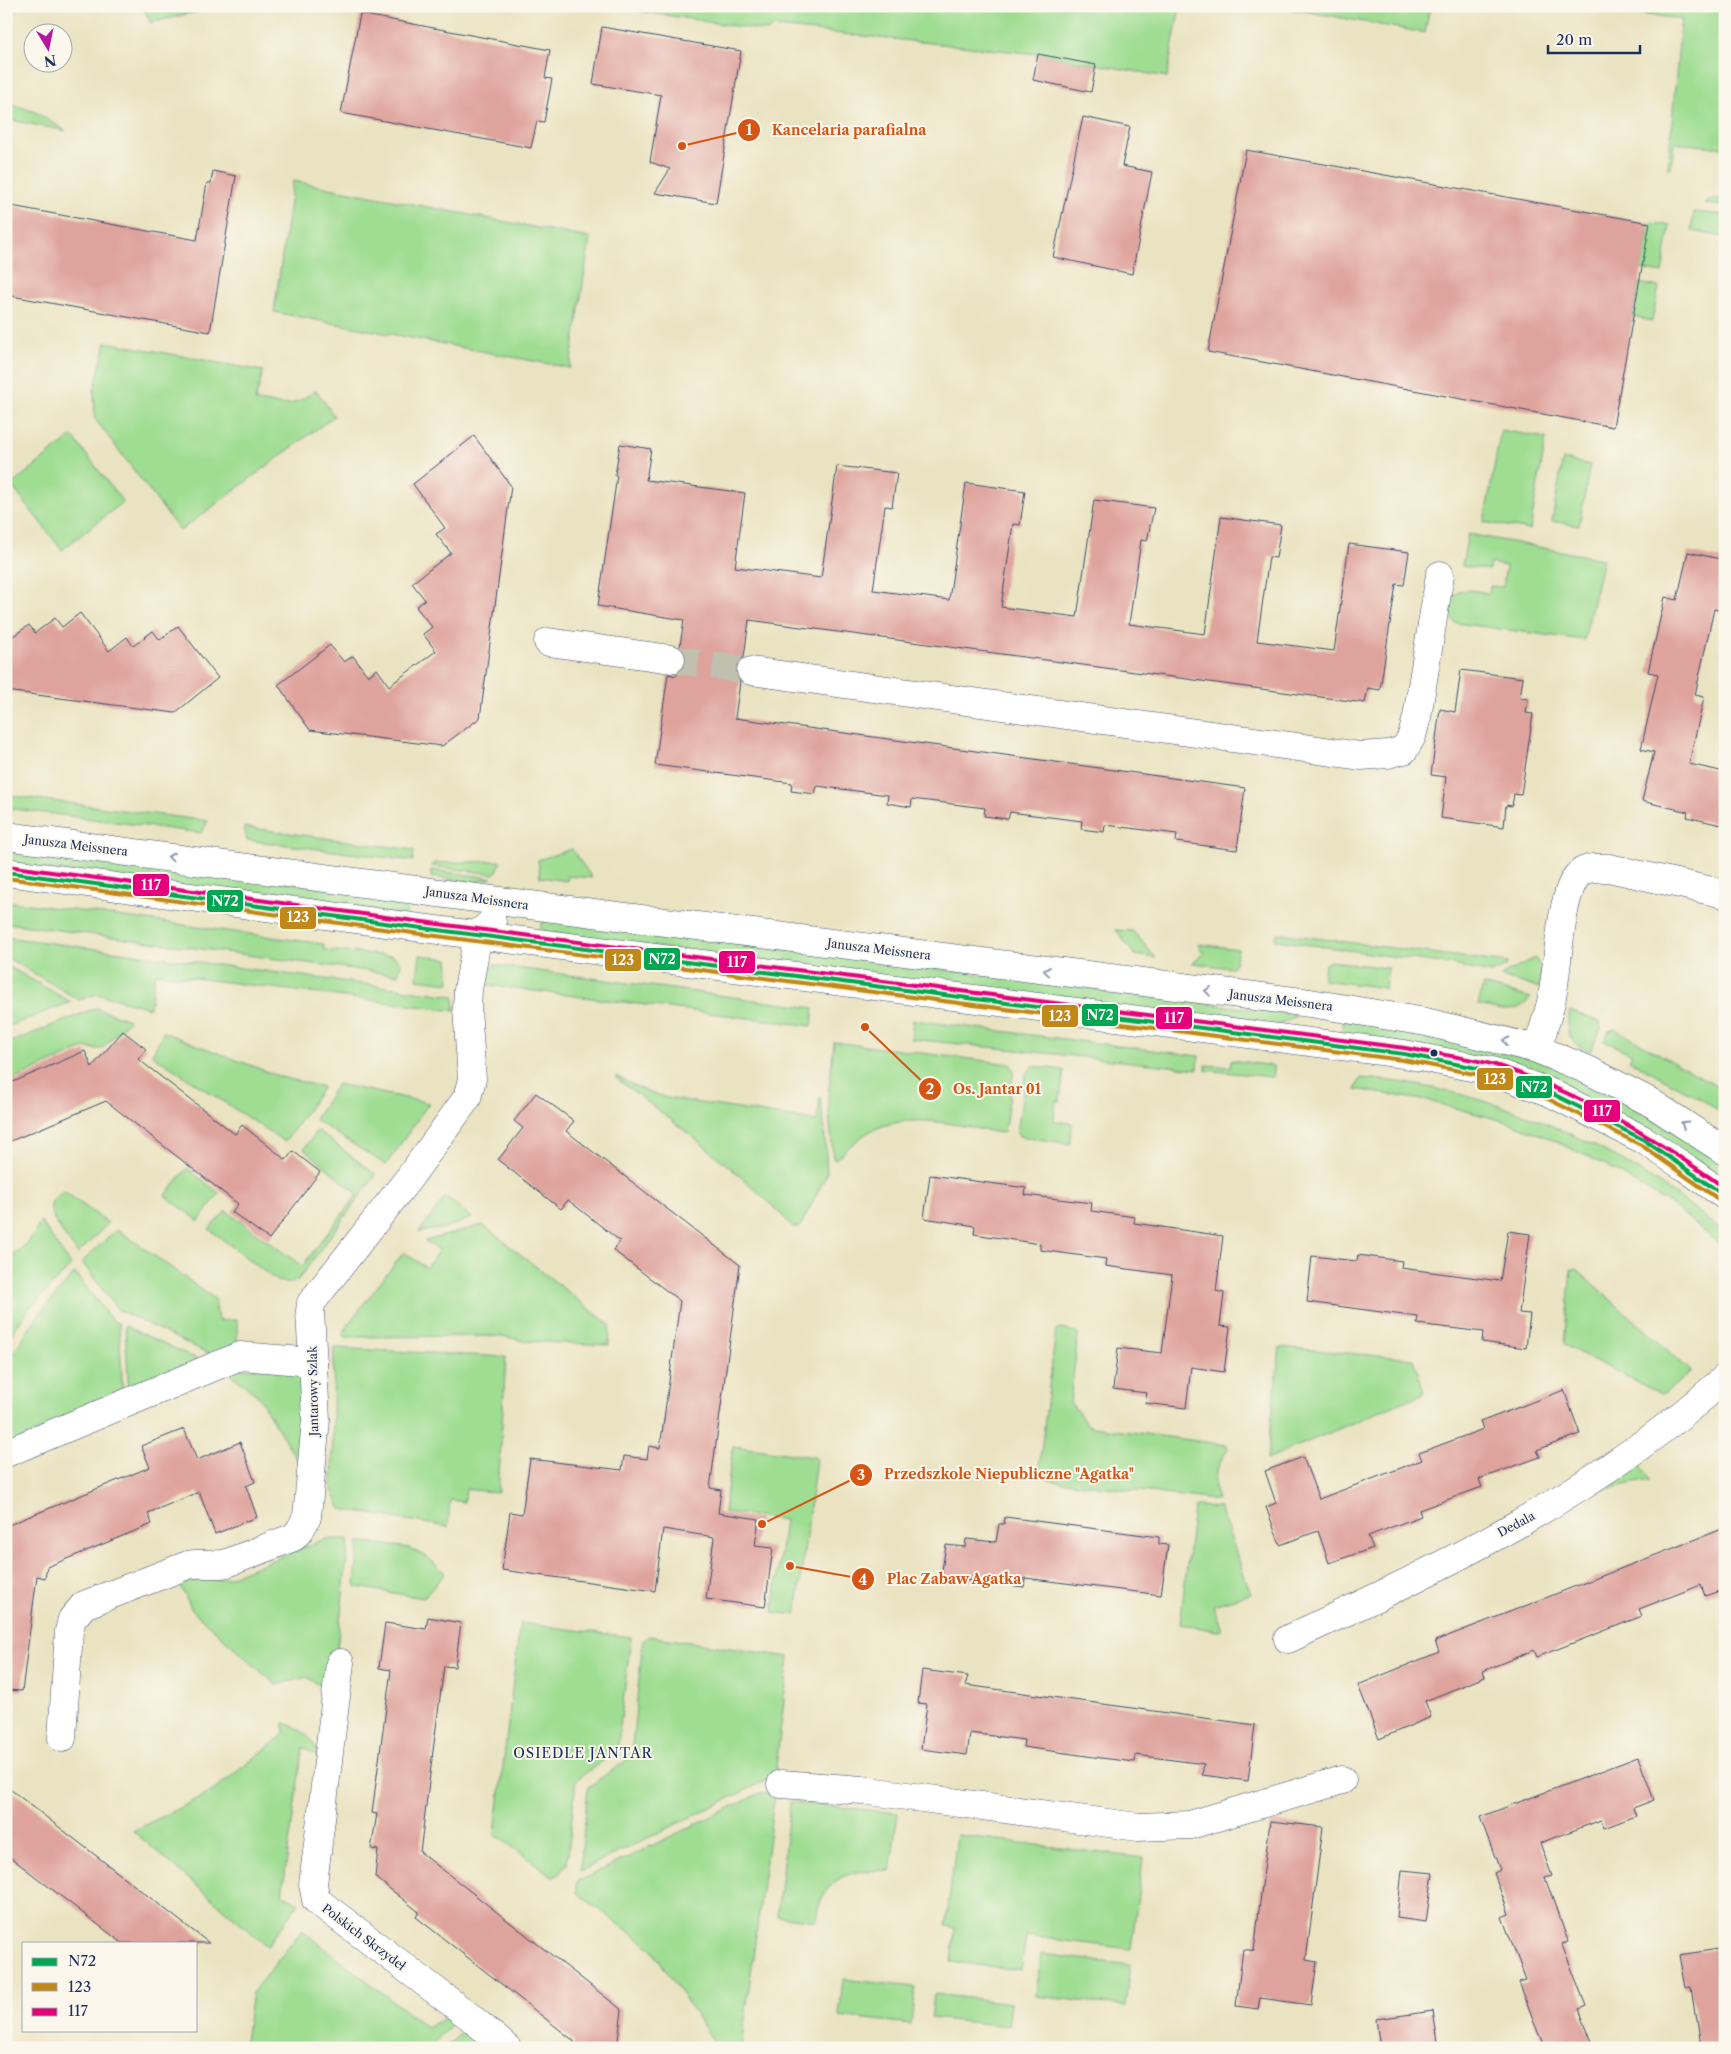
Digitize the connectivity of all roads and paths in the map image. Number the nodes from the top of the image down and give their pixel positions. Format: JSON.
{"nodes":[{"id":1,"x":1440,"y":575,"type":"dead end"},
{"id":2,"x":548,"y":642,"type":"dead end"},
{"id":3,"x":671,"y":659,"type":"tunnel mouth"},
{"id":4,"x":751,"y":671,"type":"tunnel mouth"},
{"id":5,"x":6,"y":836,"type":"edge"},
{"id":6,"x":6,"y":872,"type":"edge"},
{"id":7,"x":1725,"y":894,"type":"edge"},
{"id":8,"x":514,"y":903,"type":"junction"},
{"id":9,"x":478,"y":934,"type":"junction"},
{"id":10,"x":1537,"y":1049,"type":"junction"},
{"id":11,"x":1725,"y":1151,"type":"edge"},
{"id":12,"x":1725,"y":1196,"type":"edge"},
{"id":13,"x":313,"y":1362,"type":"junction"},
{"id":14,"x":1725,"y":1378,"type":"edge"},
{"id":15,"x":6,"y":1453,"type":"edge"},
{"id":16,"x":1288,"y":1639,"type":"dead end"},
{"id":17,"x":340,"y":1663,"type":"dead end"},
{"id":18,"x":62,"y":1738,"type":"dead end"},
{"id":19,"x":1342,"y":1780,"type":"dead end"},
{"id":20,"x":781,"y":1784,"type":"dead end"},
{"id":21,"x":506,"y":2048,"type":"edge"}],
"edges":[{"from":1,"to":4,"type":"street"},
{"from":2,"to":3,"type":"street"},
{"from":8,"to":5,"type":"street","name":"Janusza Meissnera","one_way":true},
{"from":6,"to":9,"type":"street"},
{"from":7,"to":10,"type":"street"},
{"from":8,"to":9,"type":"street"},
{"from":10,"to":8,"type":"street","name":"Janusza Meissnera","one_way":true},
{"from":9,"to":12,"type":"street"},
{"from":9,"to":13,"type":"street","name":"Jantarowy Szlak"},
{"from":11,"to":10,"type":"street","name":"Janusza Meissnera","one_way":true},
{"from":13,"to":15,"type":"street"},
{"from":13,"to":18,"type":"street","name":"Jantarowy Szlak"},
{"from":14,"to":16,"type":"street","name":"Dedala"},
{"from":17,"to":21,"type":"street","name":"Polskich Skrzydeł"},
{"from":19,"to":20,"type":"street"}]}
